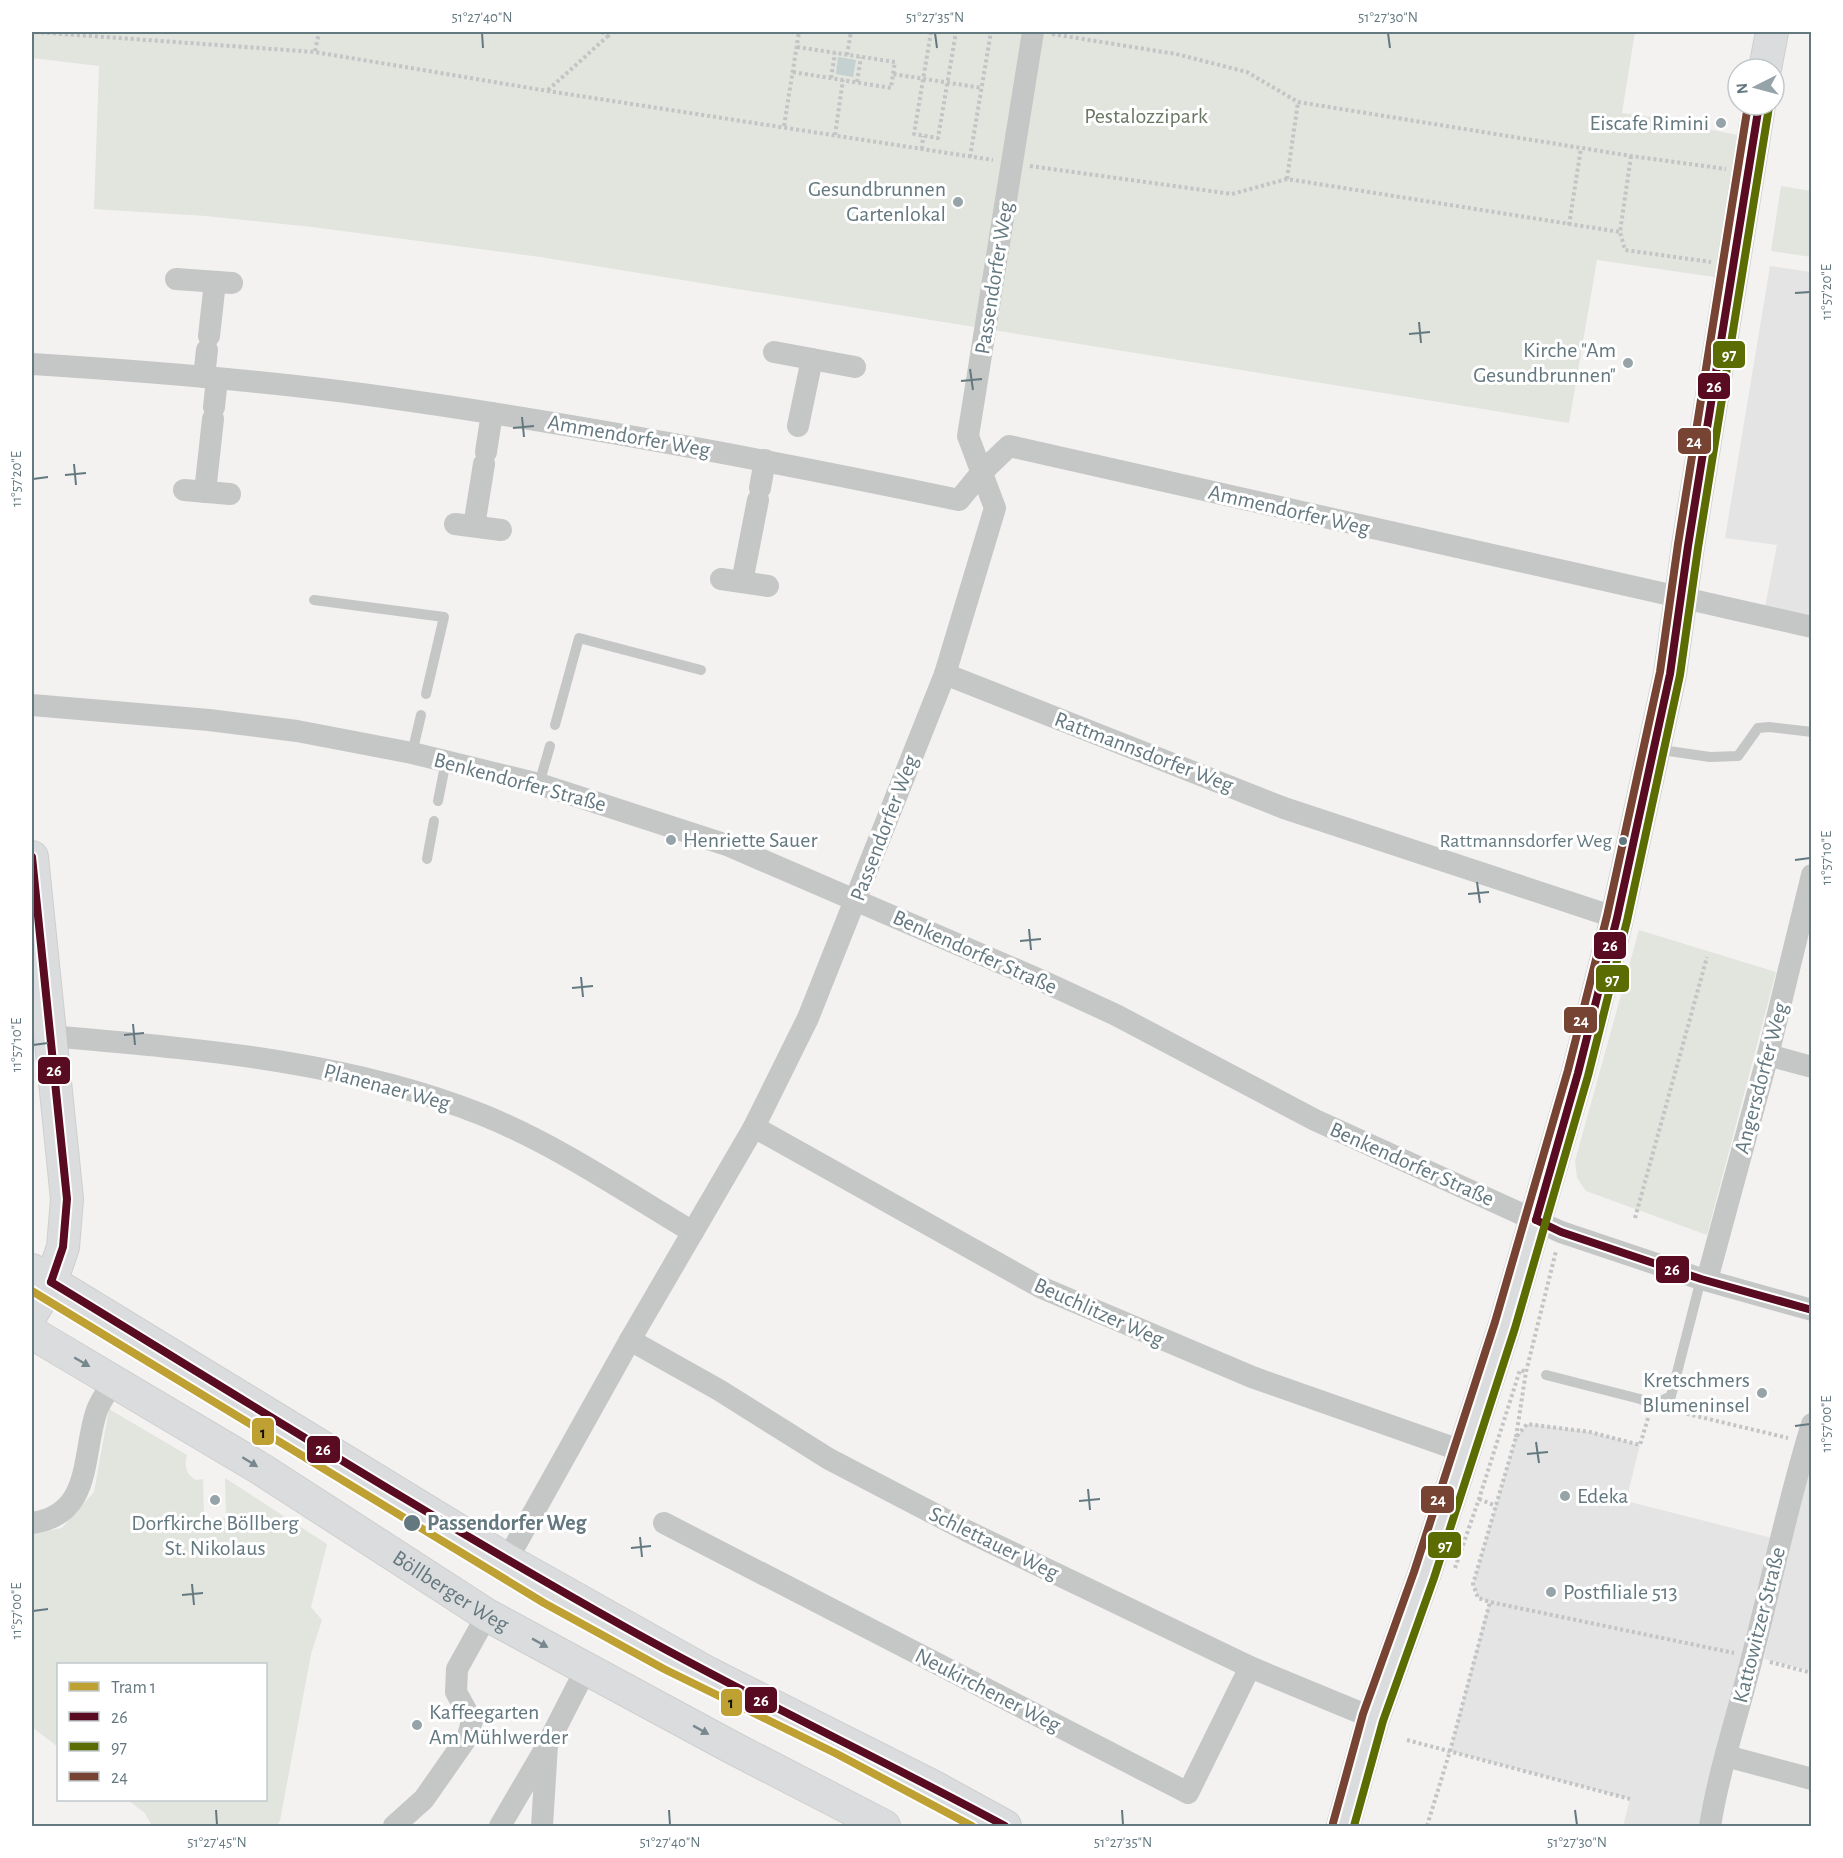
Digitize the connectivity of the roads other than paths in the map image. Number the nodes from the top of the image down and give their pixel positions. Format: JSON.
{"nodes":[{"id":1,"x":1040,"y":32,"type":"edge"},
{"id":2,"x":1772,"y":32,"type":"edge"},
{"id":3,"x":1768,"y":57,"type":"edge"},
{"id":4,"x":1757,"y":117,"type":"edge"},
{"id":5,"x":176,"y":279,"type":"dead end"},
{"id":6,"x":774,"y":352,"type":"dead end"},
{"id":7,"x":812,"y":359,"type":"junction"},
{"id":8,"x":32,"y":364,"type":"edge"},
{"id":9,"x":855,"y":367,"type":"dead end"},
{"id":10,"x":210,"y":378,"type":"junction"},
{"id":11,"x":492,"y":413,"type":"junction"},
{"id":12,"x":765,"y":460,"type":"junction"},
{"id":13,"x":789,"y":465,"type":"junction"},
{"id":14,"x":982,"y":472,"type":"junction"},
{"id":15,"x":230,"y":494,"type":"dead end"},
{"id":16,"x":501,"y":530,"type":"dead end"},
{"id":17,"x":768,"y":586,"type":"dead end"},
{"id":18,"x":1681,"y":597,"type":"junction"},
{"id":19,"x":314,"y":600,"type":"dead end"},
{"id":20,"x":1812,"y":627,"type":"edge"},
{"id":21,"x":701,"y":670,"type":"dead end"},
{"id":22,"x":945,"y":674,"type":"junction"},
{"id":23,"x":426,"y":694,"type":"dead end"},
{"id":24,"x":32,"y":705,"type":"edge"},
{"id":25,"x":421,"y":715,"type":"dead end"},
{"id":26,"x":555,"y":725,"type":"dead end"},
{"id":27,"x":1812,"y":732,"type":"edge"},
{"id":28,"x":550,"y":746,"type":"dead end"},
{"id":29,"x":1655,"y":749,"type":"junction"},
{"id":30,"x":412,"y":753,"type":"junction"},
{"id":31,"x":446,"y":761,"type":"junction"},
{"id":32,"x":539,"y":784,"type":"junction"},
{"id":33,"x":438,"y":801,"type":"dead end"},
{"id":34,"x":434,"y":821,"type":"dead end"},
{"id":35,"x":32,"y":857,"type":"edge"},
{"id":36,"x":427,"y":859,"type":"dead end"},
{"id":37,"x":1812,"y":875,"type":"edge"},
{"id":38,"x":856,"y":899,"type":"junction"},
{"id":39,"x":1617,"y":918,"type":"junction"},
{"id":40,"x":50,"y":1036,"type":"junction"},
{"id":41,"x":1768,"y":1055,"type":"junction"},
{"id":42,"x":1812,"y":1067,"type":"edge"},
{"id":43,"x":754,"y":1127,"type":"junction"},
{"id":44,"x":1548,"y":1226,"type":"junction"},
{"id":45,"x":693,"y":1232,"type":"junction"},
{"id":46,"x":41,"y":1276,"type":"edge"},
{"id":47,"x":1704,"y":1280,"type":"junction"},
{"id":48,"x":1812,"y":1310,"type":"edge"},
{"id":49,"x":32,"y":1313,"type":"edge"},
{"id":50,"x":32,"y":1333,"type":"edge"},
{"id":51,"x":630,"y":1340,"type":"junction"},
{"id":52,"x":1546,"y":1375,"type":"dead end"},
{"id":53,"x":114,"y":1380,"type":"junction"},
{"id":54,"x":1809,"y":1433,"type":"edge"},
{"id":55,"x":1465,"y":1452,"type":"junction"},
{"id":56,"x":32,"y":1523,"type":"edge"},
{"id":57,"x":664,"y":1523,"type":"dead end"},
{"id":58,"x":507,"y":1560,"type":"junction"},
{"id":59,"x":487,"y":1615,"type":"junction"},
{"id":60,"x":1250,"y":1667,"type":"junction"},
{"id":61,"x":586,"y":1669,"type":"junction"},
{"id":62,"x":1372,"y":1718,"type":"junction"},
{"id":63,"x":547,"y":1745,"type":"junction"},
{"id":64,"x":1726,"y":1756,"type":"junction"},
{"id":65,"x":1812,"y":1779,"type":"edge"},
{"id":66,"x":394,"y":1827,"type":"edge"},
{"id":67,"x":500,"y":1827,"type":"edge"},
{"id":68,"x":542,"y":1827,"type":"edge"},
{"id":69,"x":884,"y":1827,"type":"edge"},
{"id":70,"x":1005,"y":1827,"type":"edge"},
{"id":71,"x":1343,"y":1827,"type":"edge"},
{"id":72,"x":1710,"y":1827,"type":"edge"}],
"edges":[{"from":1,"to":14,"type":"street","name":"Passendorfer Weg"},
{"from":2,"to":3,"type":"street"},
{"from":4,"to":18,"type":"street"},
{"from":5,"to":10,"type":"street"},
{"from":6,"to":7,"type":"street"},
{"from":7,"to":9,"type":"street"},
{"from":7,"to":13,"type":"street"},
{"from":8,"to":10,"type":"street","name":"Ammendorfer Weg"},
{"from":10,"to":11,"type":"street","name":"Ammendorfer Weg"},
{"from":10,"to":15,"type":"street"},
{"from":11,"to":12,"type":"street","name":"Ammendorfer Weg"},
{"from":11,"to":16,"type":"street"},
{"from":12,"to":13,"type":"street","name":"Ammendorfer Weg"},
{"from":12,"to":17,"type":"street"},
{"from":13,"to":14,"type":"street","name":"Ammendorfer Weg"},
{"from":14,"to":18,"type":"street","name":"Ammendorfer Weg"},
{"from":14,"to":22,"type":"street","name":"Passendorfer Weg"},
{"from":18,"to":20,"type":"street","name":"Ammendorfer Weg"},
{"from":18,"to":29,"type":"street"},
{"from":19,"to":23,"type":"lane"},
{"from":21,"to":26,"type":"lane"},
{"from":22,"to":38,"type":"street","name":"Passendorfer Weg"},
{"from":22,"to":39,"type":"street","name":"Rattmannsdorfer Weg"},
{"from":24,"to":30,"type":"street","name":"Benkendorfer Straße"},
{"from":25,"to":30,"type":"lane"},
{"from":27,"to":29,"type":"lane"},
{"from":28,"to":32,"type":"lane"},
{"from":29,"to":39,"type":"street"},
{"from":30,"to":31,"type":"street","name":"Benkendorfer Straße"},
{"from":31,"to":32,"type":"street","name":"Benkendorfer Straße"},
{"from":31,"to":33,"type":"lane"},
{"from":32,"to":38,"type":"street","name":"Benkendorfer Straße"},
{"from":34,"to":36,"type":"lane"},
{"from":35,"to":40,"type":"street"},
{"from":37,"to":41,"type":"street","name":"Angersdorfer Weg"},
{"from":38,"to":43,"type":"street","name":"Passendorfer Weg"},
{"from":38,"to":44,"type":"street","name":"Benkendorfer Straße"},
{"from":39,"to":44,"type":"street"},
{"from":40,"to":45,"type":"street","name":"Planenaer Weg"},
{"from":40,"to":46,"type":"street"},
{"from":41,"to":42,"type":"street"},
{"from":41,"to":47,"type":"street","name":"Angersdorfer Weg"},
{"from":43,"to":45,"type":"street","name":"Passendorfer Weg"},
{"from":43,"to":55,"type":"street","name":"Beuchlitzer Weg"},
{"from":44,"to":47,"type":"street","name":"Benkendorfer Straße"},
{"from":44,"to":55,"type":"street"},
{"from":45,"to":51,"type":"street","name":"Passendorfer Weg"},
{"from":46,"to":49,"type":"street"},
{"from":46,"to":58,"type":"street"},
{"from":47,"to":48,"type":"street","name":"Benkendorfer Straße"},
{"from":47,"to":52,"type":"lane"},
{"from":50,"to":53,"type":"street","name":"Böllberger Weg","one_way":true},
{"from":51,"to":58,"type":"street","name":"Passendorfer Weg"},
{"from":51,"to":60,"type":"street","name":"Schlettauer Weg"},
{"from":53,"to":56,"type":"street"},
{"from":53,"to":59,"type":"street","name":"Böllberger Weg","one_way":true},
{"from":54,"to":64,"type":"street","name":"Kattowitzer Straße"},
{"from":55,"to":62,"type":"street"},
{"from":57,"to":60,"type":"street","name":"Neukirchener Weg"},
{"from":58,"to":70,"type":"street"},
{"from":59,"to":61,"type":"street","name":"Böllberger Weg","one_way":true},
{"from":59,"to":66,"type":"street"},
{"from":60,"to":62,"type":"street","name":"Schlettauer Weg"},
{"from":61,"to":63,"type":"street"},
{"from":61,"to":69,"type":"street","name":"Böllberger Weg","one_way":true},
{"from":62,"to":71,"type":"street"},
{"from":63,"to":67,"type":"street"},
{"from":63,"to":68,"type":"street"},
{"from":64,"to":65,"type":"street"},
{"from":64,"to":72,"type":"street","name":"Kattowitzer Straße"}]}
